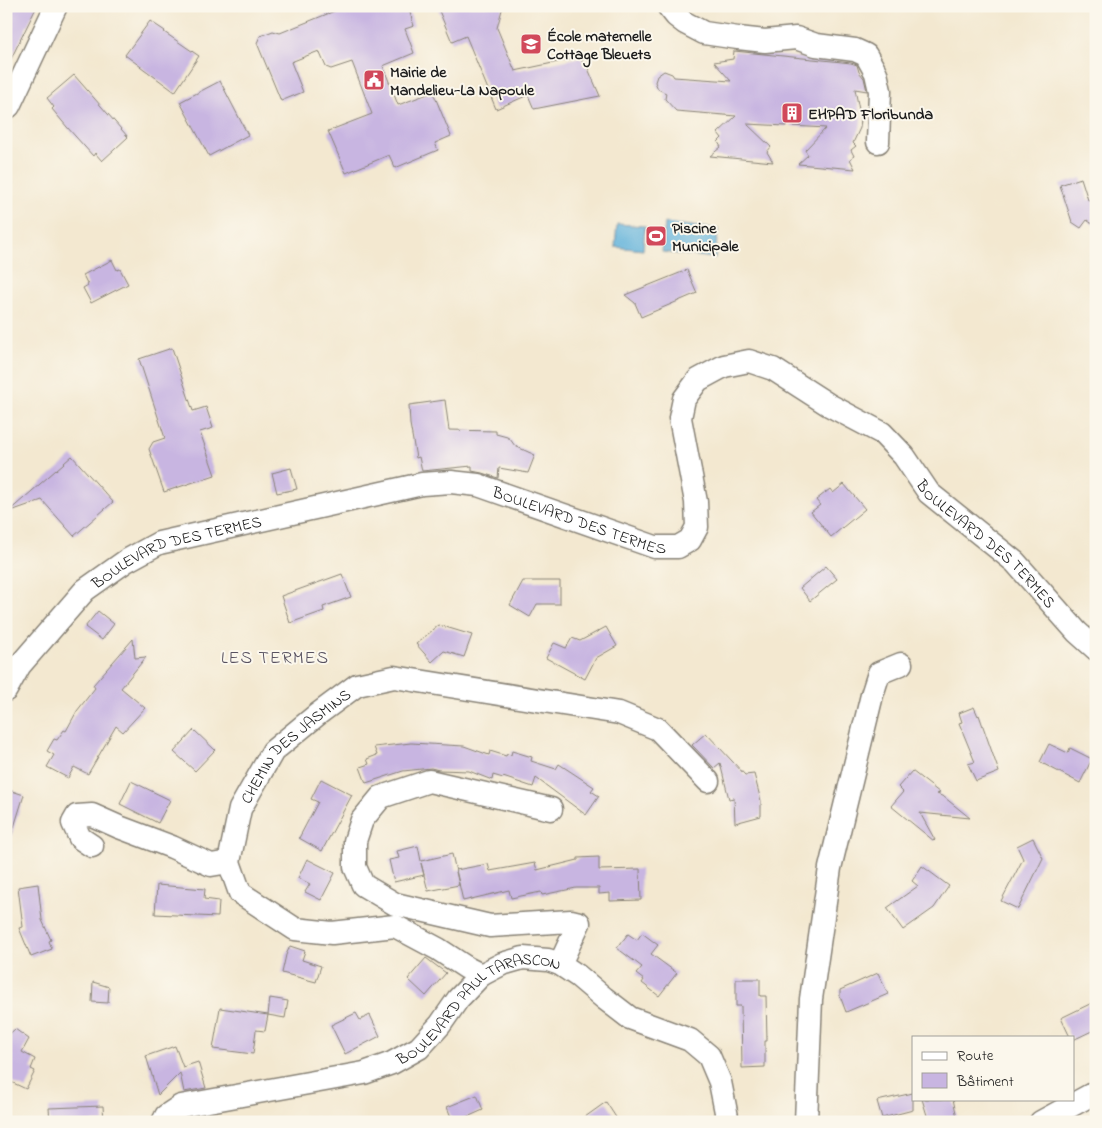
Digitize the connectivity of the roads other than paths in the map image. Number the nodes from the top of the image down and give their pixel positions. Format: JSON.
{"nodes":[{"id":1,"x":56,"y":6,"type":"edge"},
{"id":2,"x":668,"y":6,"type":"edge"},
{"id":3,"x":6,"y":108,"type":"edge"},
{"id":4,"x":878,"y":142,"type":"dead end"},
{"id":5,"x":1096,"y":649,"type":"edge"},
{"id":6,"x":901,"y":664,"type":"dead end"},
{"id":7,"x":6,"y":690,"type":"edge"},
{"id":8,"x":708,"y":781,"type":"dead end"},
{"id":9,"x":551,"y":809,"type":"dead end"},
{"id":10,"x":92,"y":846,"type":"dead end"},
{"id":11,"x":229,"y":862,"type":"junction"},
{"id":12,"x":560,"y":964,"type":"junction"},
{"id":13,"x":481,"y":975,"type":"junction"},
{"id":14,"x":1096,"y":1092,"type":"edge"},
{"id":15,"x":164,"y":1122,"type":"edge"},
{"id":16,"x":728,"y":1122,"type":"edge"},
{"id":17,"x":806,"y":1122,"type":"edge"},
{"id":18,"x":1041,"y":1122,"type":"edge"}],
"edges":[{"from":1,"to":3,"type":"street"},
{"from":2,"to":4,"type":"street"},
{"from":5,"to":7,"type":"street","name":"BOULEVARD DES TERMES"},
{"from":6,"to":17,"type":"street"},
{"from":8,"to":11,"type":"street","name":"CHEMIN DES JASMINS"},
{"from":9,"to":12,"type":"street"},
{"from":10,"to":11,"type":"street"},
{"from":11,"to":13,"type":"street"},
{"from":12,"to":13,"type":"street","name":"BOULEVARD PAUL TARASCON"},
{"from":12,"to":16,"type":"street","name":"BOULEVARD PAUL TARASCON"},
{"from":13,"to":15,"type":"street","name":"BOULEVARD PAUL TARASCON"},
{"from":14,"to":18,"type":"street"}]}
